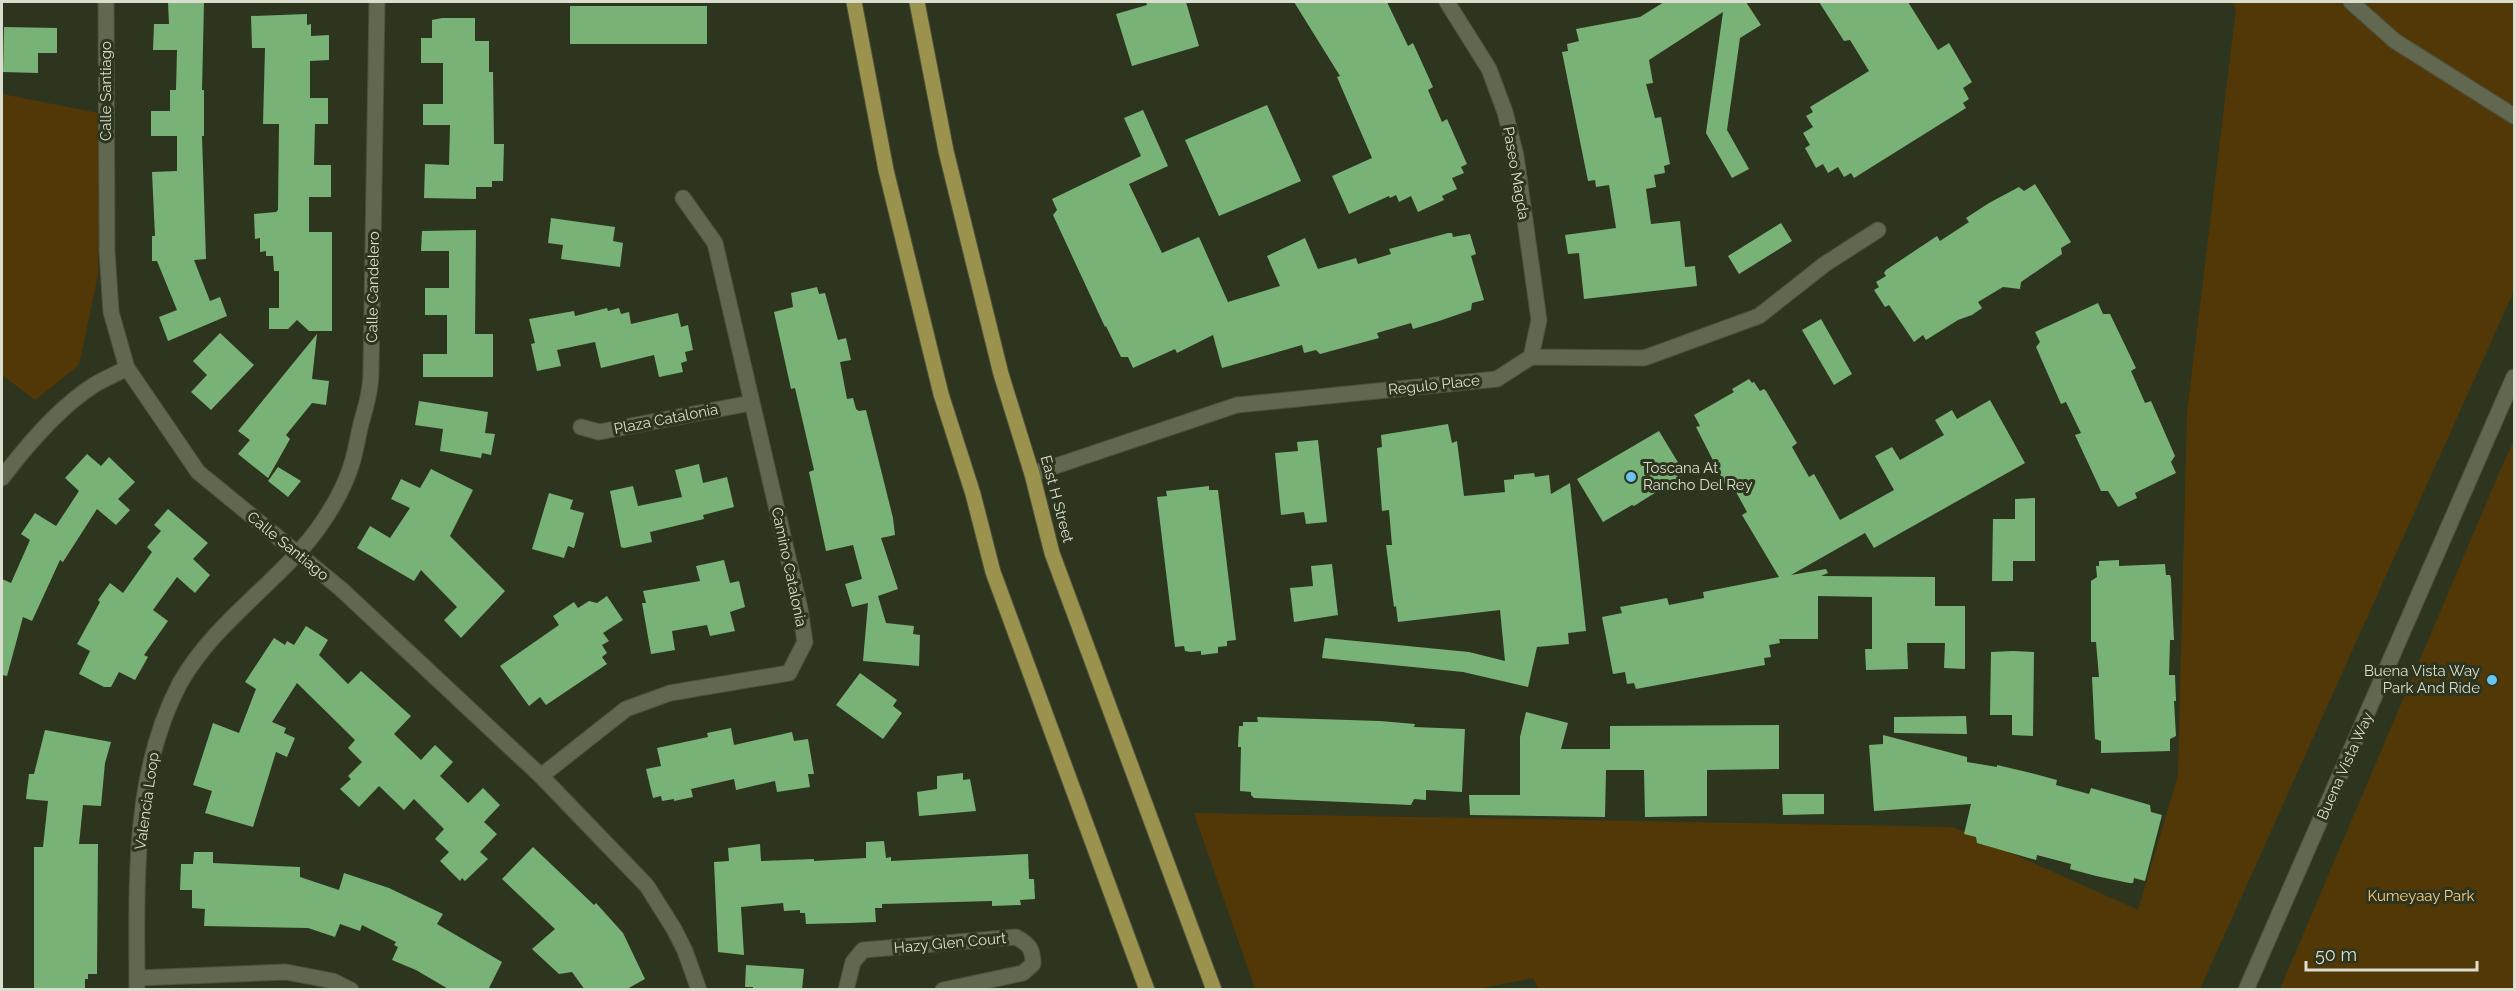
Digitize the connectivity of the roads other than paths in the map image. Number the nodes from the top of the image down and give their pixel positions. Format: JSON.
{"nodes":[{"id":1,"x":106,"y":2,"type":"edge"},
{"id":2,"x":377,"y":2,"type":"edge"},
{"id":3,"x":854,"y":2,"type":"edge"},
{"id":4,"x":917,"y":2,"type":"edge"},
{"id":5,"x":1448,"y":2,"type":"edge"},
{"id":6,"x":2351,"y":2,"type":"edge"},
{"id":7,"x":2514,"y":116,"type":"edge"},
{"id":8,"x":683,"y":198,"type":"dead end"},
{"id":9,"x":1878,"y":231,"type":"dead end"},
{"id":10,"x":1531,"y":357,"type":"junction"},
{"id":11,"x":127,"y":368,"type":"junction"},
{"id":12,"x":2514,"y":377,"type":"edge"},
{"id":13,"x":751,"y":403,"type":"junction"},
{"id":14,"x":582,"y":427,"type":"dead end"},
{"id":15,"x":1032,"y":474,"type":"junction"},
{"id":16,"x":2,"y":478,"type":"edge"},
{"id":17,"x":297,"y":555,"type":"junction"},
{"id":18,"x":541,"y":776,"type":"junction"},
{"id":19,"x":137,"y":984,"type":"edge"},
{"id":20,"x":351,"y":990,"type":"edge"},
{"id":21,"x":699,"y":990,"type":"edge"},
{"id":22,"x":846,"y":990,"type":"edge"},
{"id":23,"x":943,"y":990,"type":"edge"},
{"id":24,"x":1147,"y":990,"type":"edge"},
{"id":25,"x":1214,"y":990,"type":"edge"},
{"id":26,"x":2246,"y":990,"type":"edge"}],
"edges":[{"from":1,"to":11,"type":"street","name":"Calle Santiago"},
{"from":2,"to":17,"type":"street","name":"Calle Candelero"},
{"from":3,"to":24,"type":"main road"},
{"from":4,"to":15,"type":"main road","name":"East H Street"},
{"from":5,"to":10,"type":"street","name":"Paseo Magda"},
{"from":6,"to":7,"type":"street"},
{"from":8,"to":13,"type":"street","name":"Camino Catalonia"},
{"from":9,"to":10,"type":"street"},
{"from":10,"to":15,"type":"street","name":"Regulo Place"},
{"from":11,"to":16,"type":"street"},
{"from":11,"to":17,"type":"street","name":"Calle Santiago"},
{"from":12,"to":26,"type":"street","name":"Buena Vista Way"},
{"from":13,"to":14,"type":"street","name":"Plaza Catalonia"},
{"from":13,"to":18,"type":"street","name":"Camino Catalonia"},
{"from":15,"to":25,"type":"main road","name":"East H Street"},
{"from":17,"to":18,"type":"street","name":"Calle Santiago"},
{"from":17,"to":19,"type":"street","name":"Valencia Loop"},
{"from":18,"to":21,"type":"street","name":"Calle Santiago"},
{"from":19,"to":20,"type":"street"},
{"from":22,"to":23,"type":"street","name":"Hazy Glen Court"}]}
